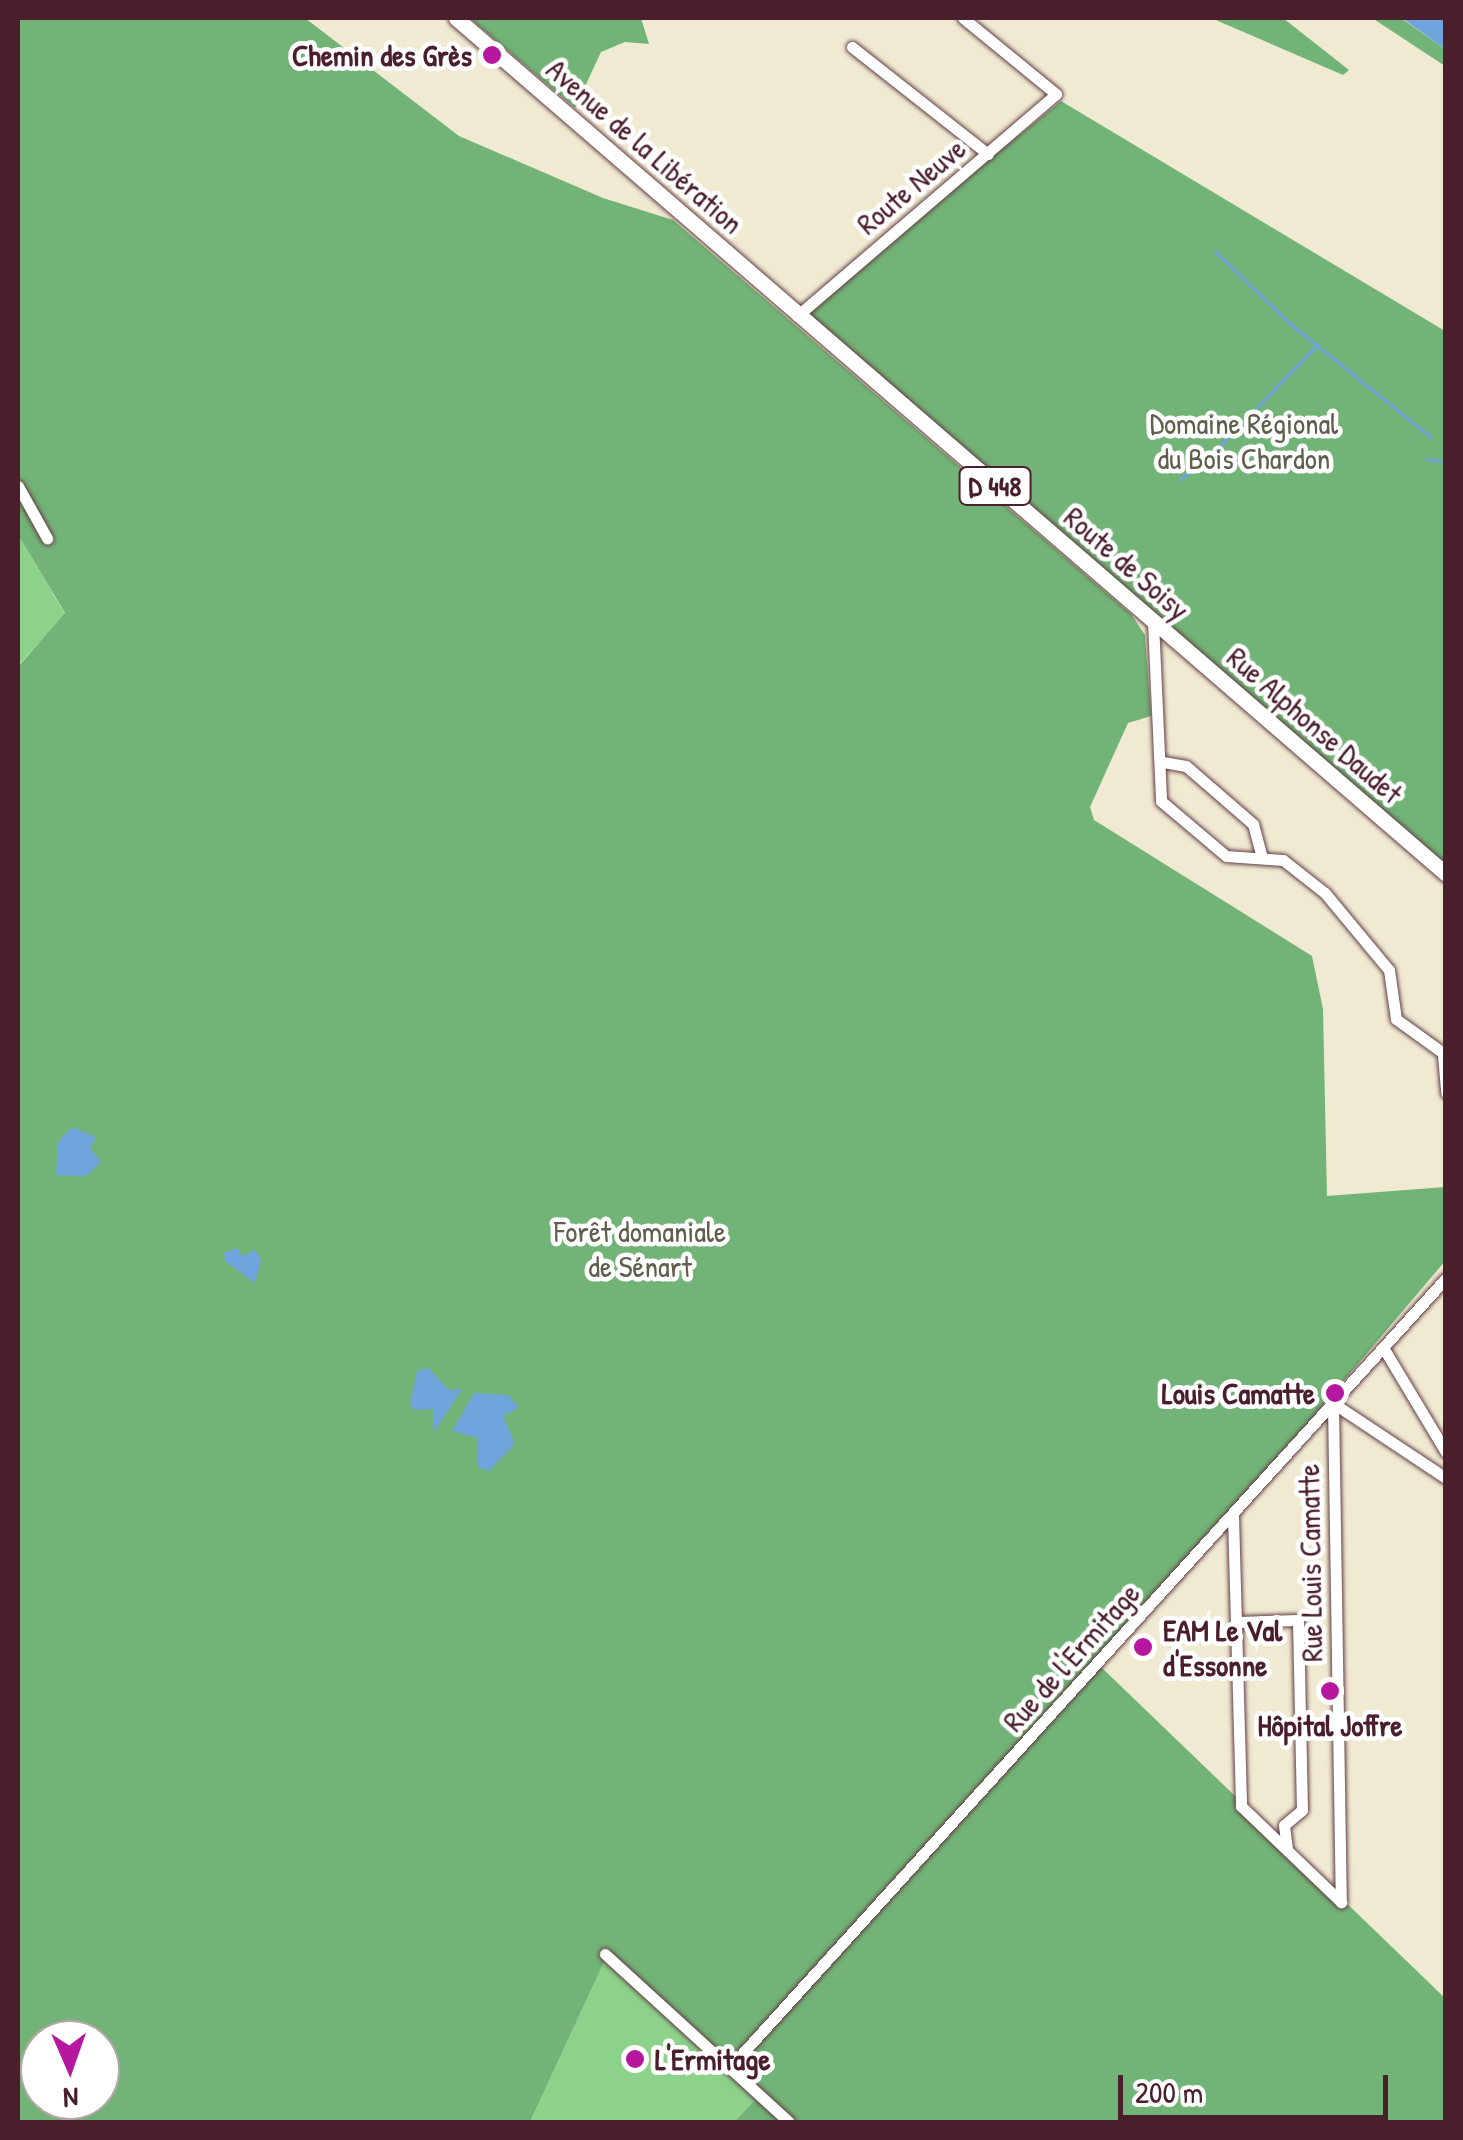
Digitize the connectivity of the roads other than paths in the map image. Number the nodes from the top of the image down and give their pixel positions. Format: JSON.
{"nodes":[{"id":1,"x":456,"y":18,"type":"edge"},
{"id":2,"x":962,"y":18,"type":"edge"},
{"id":3,"x":852,"y":46,"type":"dead end"},
{"id":4,"x":988,"y":154,"type":"junction"},
{"id":5,"x":797,"y":316,"type":"junction"},
{"id":6,"x":18,"y":486,"type":"edge"},
{"id":7,"x":47,"y":538,"type":"dead end"},
{"id":8,"x":1153,"y":622,"type":"junction"},
{"id":9,"x":1193,"y":657,"type":"joint"},
{"id":10,"x":1163,"y":762,"type":"junction"},
{"id":11,"x":1262,"y":858,"type":"junction"},
{"id":12,"x":1446,"y":874,"type":"edge"},
{"id":13,"x":1444,"y":1055,"type":"edge"},
{"id":14,"x":1446,"y":1093,"type":"edge"},
{"id":15,"x":1446,"y":1278,"type":"edge"},
{"id":16,"x":1384,"y":1349,"type":"junction"},
{"id":17,"x":1333,"y":1404,"type":"junction"},
{"id":18,"x":1446,"y":1452,"type":"edge"},
{"id":19,"x":1446,"y":1478,"type":"edge"},
{"id":20,"x":1232,"y":1516,"type":"junction"},
{"id":21,"x":1236,"y":1622,"type":"junction"},
{"id":22,"x":1287,"y":1849,"type":"junction"},
{"id":23,"x":605,"y":1954,"type":"dead end"},
{"id":24,"x":730,"y":2066,"type":"junction"},
{"id":25,"x":788,"y":2122,"type":"edge"}],
"edges":[{"from":1,"to":5,"type":"main road","name":"Avenue de la Libération","number":"D 448"},
{"from":2,"to":4,"type":"street","name":"Route Neuve"},
{"from":3,"to":4,"type":"street"},
{"from":4,"to":5,"type":"street","name":"Route Neuve"},
{"from":5,"to":8,"type":"main road","name":"Route de Soisy","number":"D 448"},
{"from":6,"to":7,"type":"street"},
{"from":8,"to":9,"type":"main road","name":"Route de Soisy","number":"D 448"},
{"from":8,"to":10,"type":"street"},
{"from":9,"to":12,"type":"main road","name":"Rue Alphonse Daudet","number":"D 448"},
{"from":10,"to":11,"type":"street"},
{"from":10,"to":11,"type":"street"},
{"from":11,"to":13,"type":"street"},
{"from":13,"to":14,"type":"street"},
{"from":15,"to":16,"type":"street","name":"Rue de l'Ermitage"},
{"from":16,"to":17,"type":"street","name":"Rue de l'Ermitage"},
{"from":16,"to":18,"type":"street"},
{"from":17,"to":19,"type":"street"},
{"from":17,"to":20,"type":"street","name":"Rue de l'Ermitage"},
{"from":17,"to":22,"type":"street","name":"Rue Louis Camatte"},
{"from":20,"to":21,"type":"street"},
{"from":20,"to":24,"type":"street","name":"Rue de l'Ermitage"},
{"from":21,"to":22,"type":"street"},
{"from":21,"to":22,"type":"street"},
{"from":23,"to":24,"type":"street"},
{"from":24,"to":25,"type":"street"}]}
